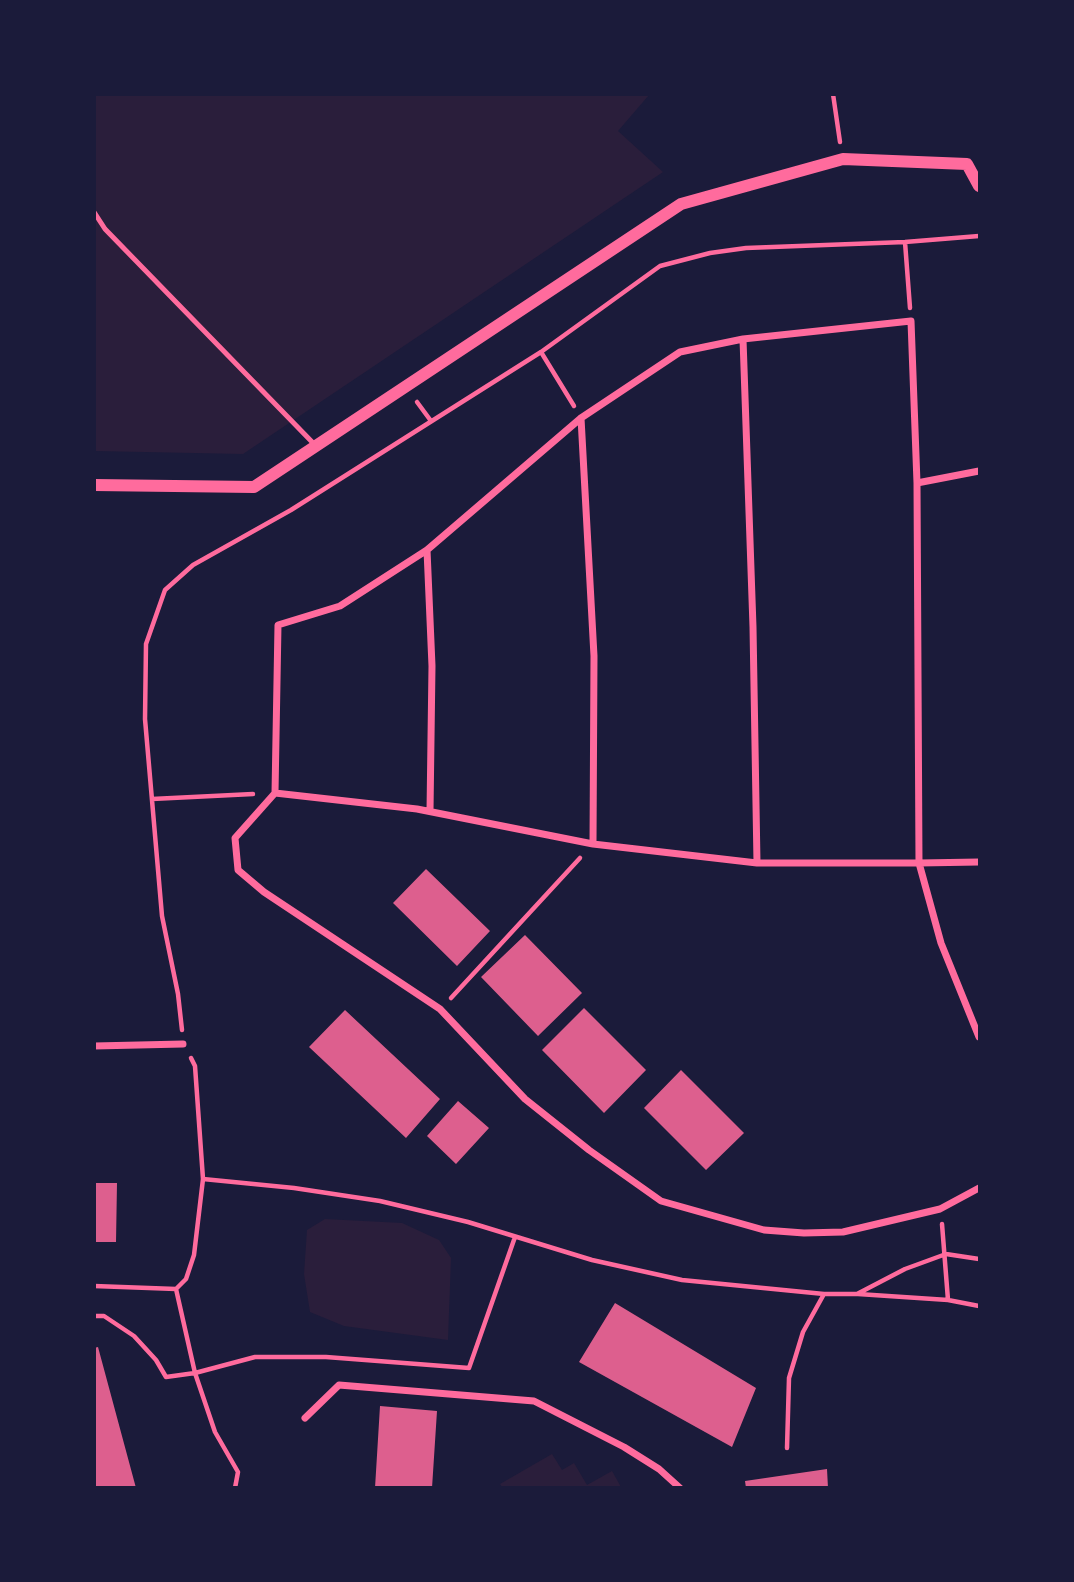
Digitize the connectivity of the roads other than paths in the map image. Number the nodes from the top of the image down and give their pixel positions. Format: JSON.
{"nodes":[{"id":1,"x":979,"y":186,"type":"edge"},
{"id":2,"x":94,"y":212,"type":"edge"},
{"id":3,"x":743,"y":339,"type":"junction"},
{"id":4,"x":581,"y":418,"type":"junction"},
{"id":5,"x":316,"y":446,"type":"junction"},
{"id":6,"x":979,"y":471,"type":"edge"},
{"id":7,"x":917,"y":483,"type":"junction"},
{"id":8,"x":94,"y":485,"type":"edge"},
{"id":9,"x":427,"y":550,"type":"junction"},
{"id":10,"x":275,"y":793,"type":"junction"},
{"id":11,"x":430,"y":811,"type":"junction"},
{"id":12,"x":593,"y":844,"type":"junction"},
{"id":13,"x":979,"y":862,"type":"edge"},
{"id":14,"x":757,"y":863,"type":"junction"},
{"id":15,"x":919,"y":863,"type":"junction"},
{"id":16,"x":979,"y":1037,"type":"edge"},
{"id":17,"x":183,"y":1044,"type":"road end"},
{"id":18,"x":94,"y":1046,"type":"edge"},
{"id":19,"x":979,"y":1188,"type":"edge"},
{"id":20,"x":305,"y":1418,"type":"dead end"},
{"id":21,"x":680,"y":1488,"type":"edge"}],
"edges":[{"from":1,"to":5,"type":"street"},
{"from":2,"to":5,"type":"lane"},
{"from":3,"to":4,"type":"street"},
{"from":3,"to":7,"type":"street"},
{"from":3,"to":14,"type":"street"},
{"from":4,"to":9,"type":"street"},
{"from":4,"to":12,"type":"street"},
{"from":5,"to":8,"type":"street"},
{"from":6,"to":7,"type":"street"},
{"from":7,"to":15,"type":"street"},
{"from":9,"to":10,"type":"street"},
{"from":9,"to":11,"type":"street"},
{"from":10,"to":11,"type":"street"},
{"from":10,"to":19,"type":"street"},
{"from":11,"to":12,"type":"street"},
{"from":12,"to":14,"type":"street"},
{"from":13,"to":15,"type":"street"},
{"from":14,"to":15,"type":"street"},
{"from":15,"to":16,"type":"street"},
{"from":17,"to":18,"type":"street"},
{"from":20,"to":21,"type":"street"}]}
